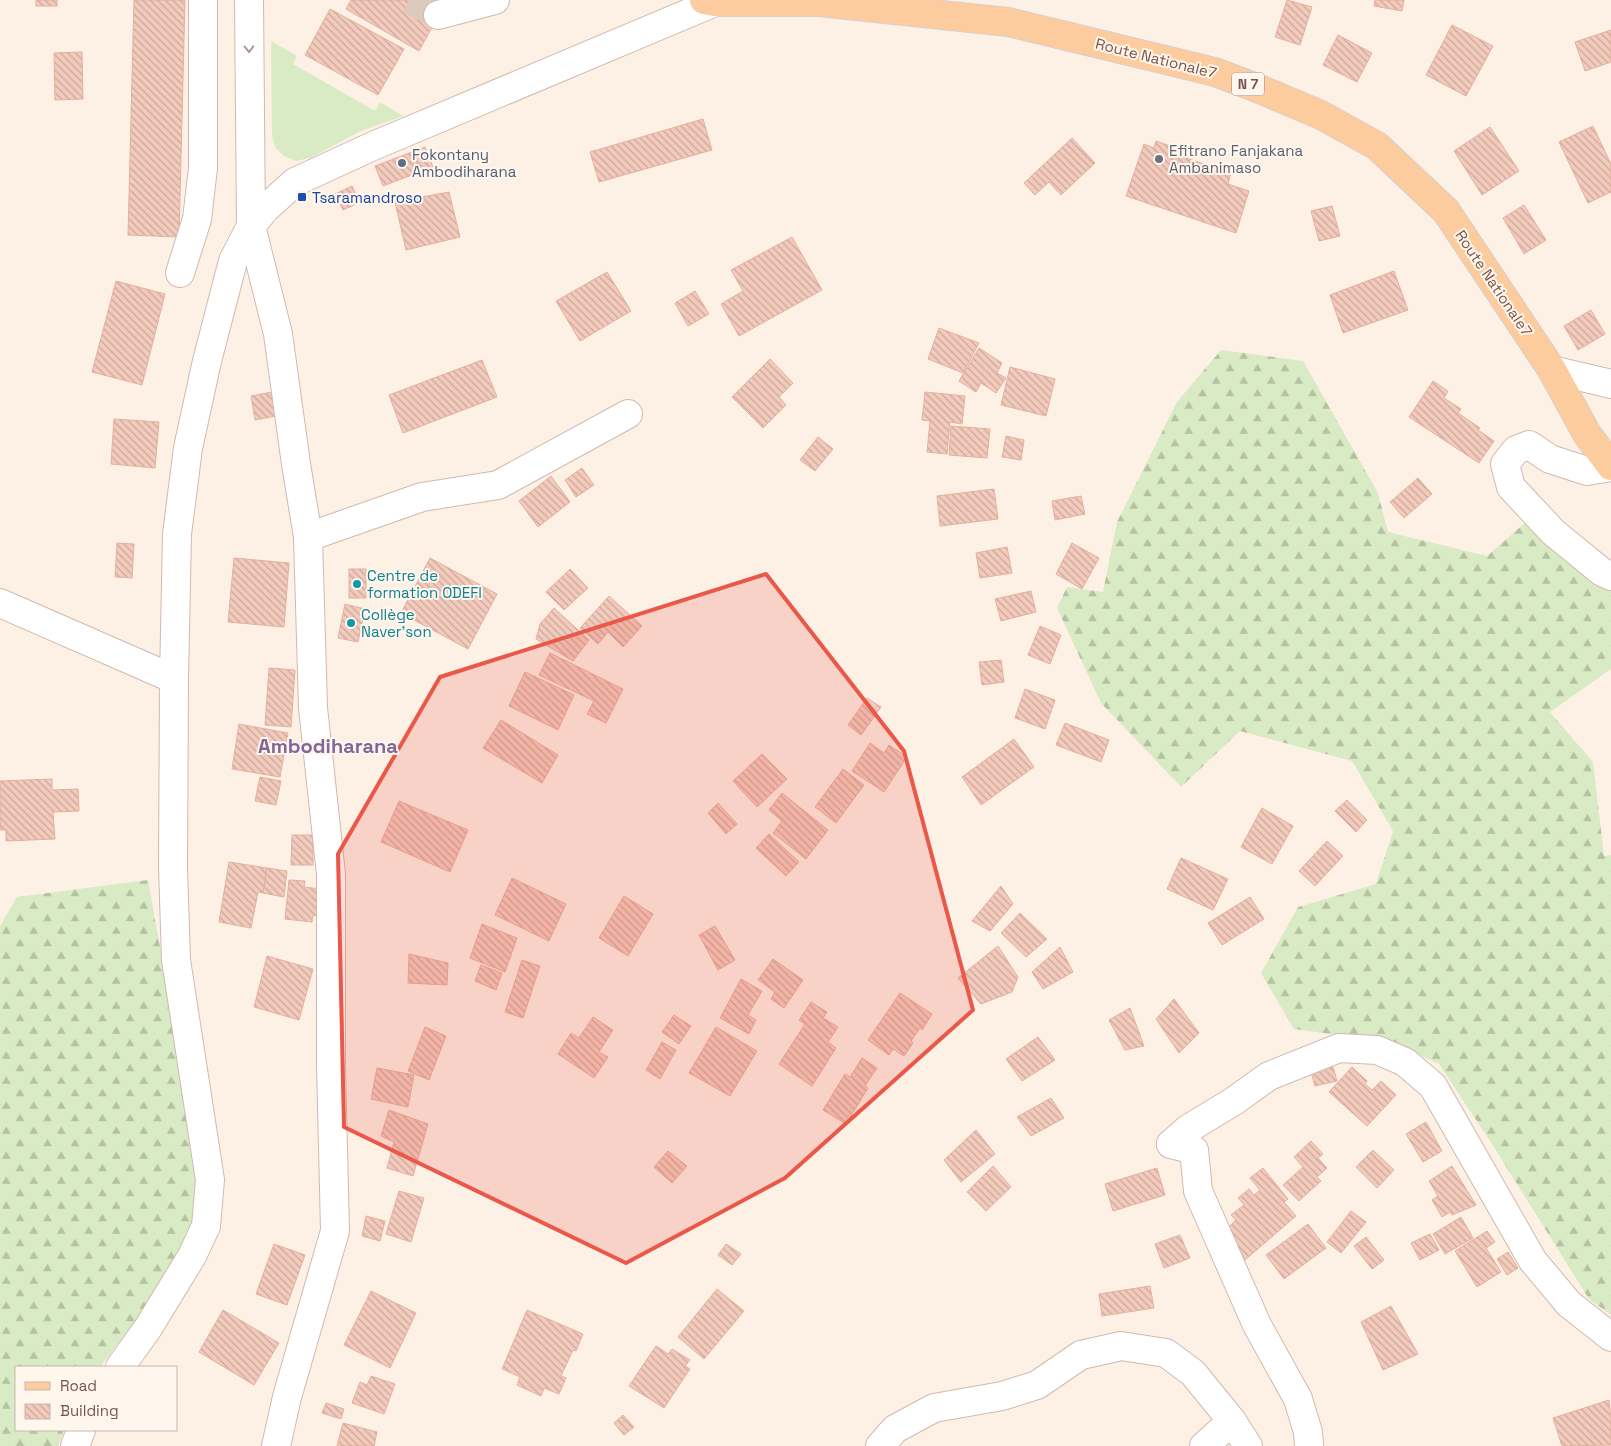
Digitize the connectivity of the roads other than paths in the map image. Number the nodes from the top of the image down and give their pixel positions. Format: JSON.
{"nodes":[{"id":1,"x":203,"y":0,"type":"edge"},
{"id":2,"x":249,"y":0,"type":"edge"},
{"id":3,"x":495,"y":0,"type":"edge"},
{"id":4,"x":709,"y":1,"type":"edge"},
{"id":5,"x":438,"y":15,"type":"tunnel mouth"},
{"id":6,"x":251,"y":226,"type":"junction"},
{"id":7,"x":180,"y":273,"type":"dead end"},
{"id":8,"x":1552,"y":370,"type":"junction"},
{"id":9,"x":1611,"y":384,"type":"edge"},
{"id":10,"x":628,"y":414,"type":"dead end"},
{"id":11,"x":1611,"y":467,"type":"edge"},
{"id":12,"x":308,"y":537,"type":"junction"},
{"id":13,"x":1611,"y":576,"type":"edge"},
{"id":14,"x":0,"y":604,"type":"edge"},
{"id":15,"x":174,"y":679,"type":"junction"},
{"id":16,"x":1611,"y":1337,"type":"edge"},
{"id":17,"x":121,"y":1366,"type":"edge"},
{"id":18,"x":1232,"y":1422,"type":"junction"},
{"id":19,"x":81,"y":1431,"type":"edge"},
{"id":20,"x":75,"y":1446,"type":"edge"},
{"id":21,"x":276,"y":1446,"type":"edge"},
{"id":22,"x":880,"y":1446,"type":"edge"},
{"id":23,"x":1204,"y":1446,"type":"edge"},
{"id":24,"x":1248,"y":1446,"type":"edge"},
{"id":25,"x":1309,"y":1446,"type":"edge"}],
"edges":[{"from":1,"to":7,"type":"street"},
{"from":2,"to":6,"type":"street","one_way":true},
{"from":3,"to":5,"type":"street"},
{"from":4,"to":6,"type":"street"},
{"from":4,"to":8,"type":"main road","name":"Route Nationale7","number":"N 7"},
{"from":6,"to":12,"type":"street"},
{"from":6,"to":15,"type":"street"},
{"from":8,"to":9,"type":"street"},
{"from":8,"to":11,"type":"main road","name":"Route Nationale7","number":"N 7"},
{"from":10,"to":12,"type":"street"},
{"from":11,"to":13,"type":"street"},
{"from":12,"to":21,"type":"street"},
{"from":14,"to":15,"type":"street"},
{"from":15,"to":17,"type":"street"},
{"from":16,"to":25,"type":"street"},
{"from":18,"to":22,"type":"street"},
{"from":18,"to":23,"type":"street"},
{"from":18,"to":24,"type":"street"},
{"from":19,"to":20,"type":"street"}]}
